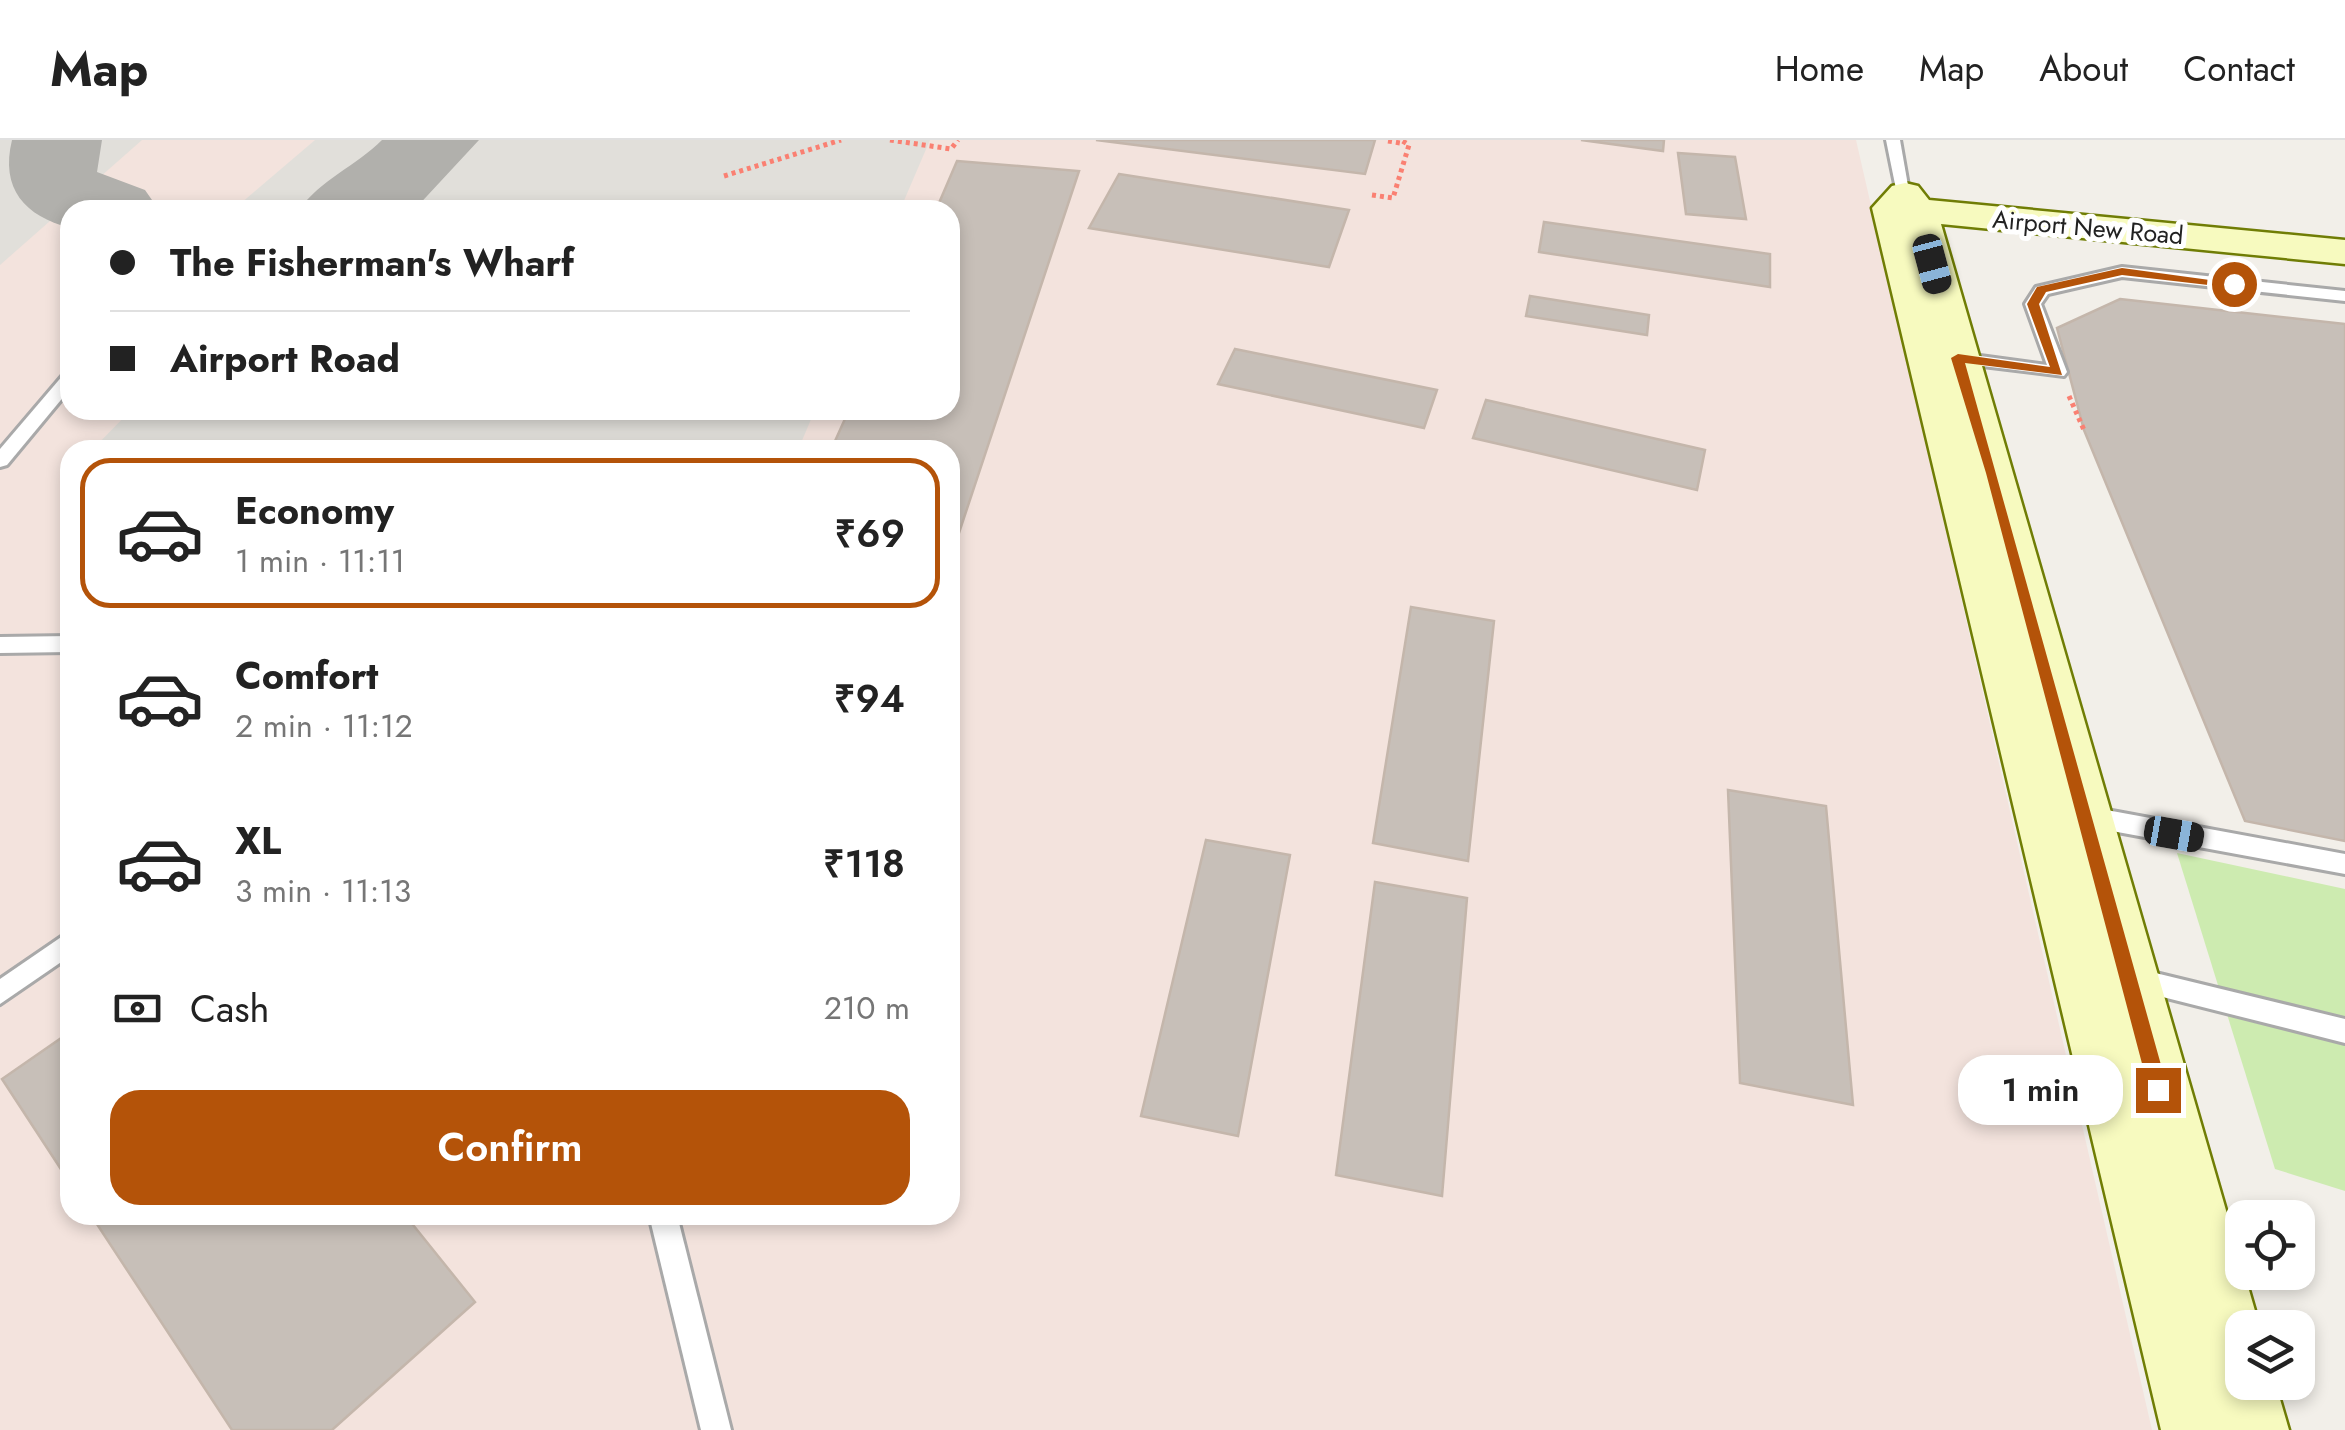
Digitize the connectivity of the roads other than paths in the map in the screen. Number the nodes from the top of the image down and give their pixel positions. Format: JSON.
{"nodes":[{"id":1,"x":1893,"y":140,"type":"edge"},
{"id":2,"x":1907,"y":216,"type":"junction"},
{"id":3,"x":2345,"y":252,"type":"edge"},
{"id":4,"x":2345,"y":279,"type":"edge"},
{"id":5,"x":2345,"y":296,"type":"edge"},
{"id":6,"x":1942,"y":332,"type":"junction"},
{"id":7,"x":60,"y":390,"type":"edge"},
{"id":8,"x":0,"y":461,"type":"edge"},
{"id":9,"x":0,"y":644,"type":"edge"},
{"id":10,"x":60,"y":644,"type":"edge"},
{"id":11,"x":2085,"y":816,"type":"junction"},
{"id":12,"x":2345,"y":864,"type":"edge"},
{"id":13,"x":60,"y":949,"type":"edge"},
{"id":14,"x":2127,"y":977,"type":"junction"},
{"id":15,"x":0,"y":993,"type":"edge"},
{"id":16,"x":2345,"y":1031,"type":"edge"},
{"id":17,"x":665,"y":1225,"type":"edge"},
{"id":18,"x":716,"y":1430,"type":"edge"},
{"id":19,"x":2198,"y":1430,"type":"edge"},
{"id":20,"x":2252,"y":1430,"type":"edge"}],
"edges":[{"from":1,"to":2,"type":"lane"},
{"from":2,"to":3,"type":"main road","name":"Airport New Road"},
{"from":2,"to":4,"type":"main road","name":"Airport New Road"},
{"from":2,"to":6,"type":"main road"},
{"from":5,"to":6,"type":"lane"},
{"from":6,"to":11,"type":"main road"},
{"from":6,"to":19,"type":"main road"},
{"from":7,"to":8,"type":"lane"},
{"from":9,"to":10,"type":"lane"},
{"from":11,"to":12,"type":"lane"},
{"from":11,"to":14,"type":"main road"},
{"from":13,"to":15,"type":"lane"},
{"from":14,"to":16,"type":"lane"},
{"from":14,"to":20,"type":"main road"},
{"from":17,"to":18,"type":"lane"}]}
